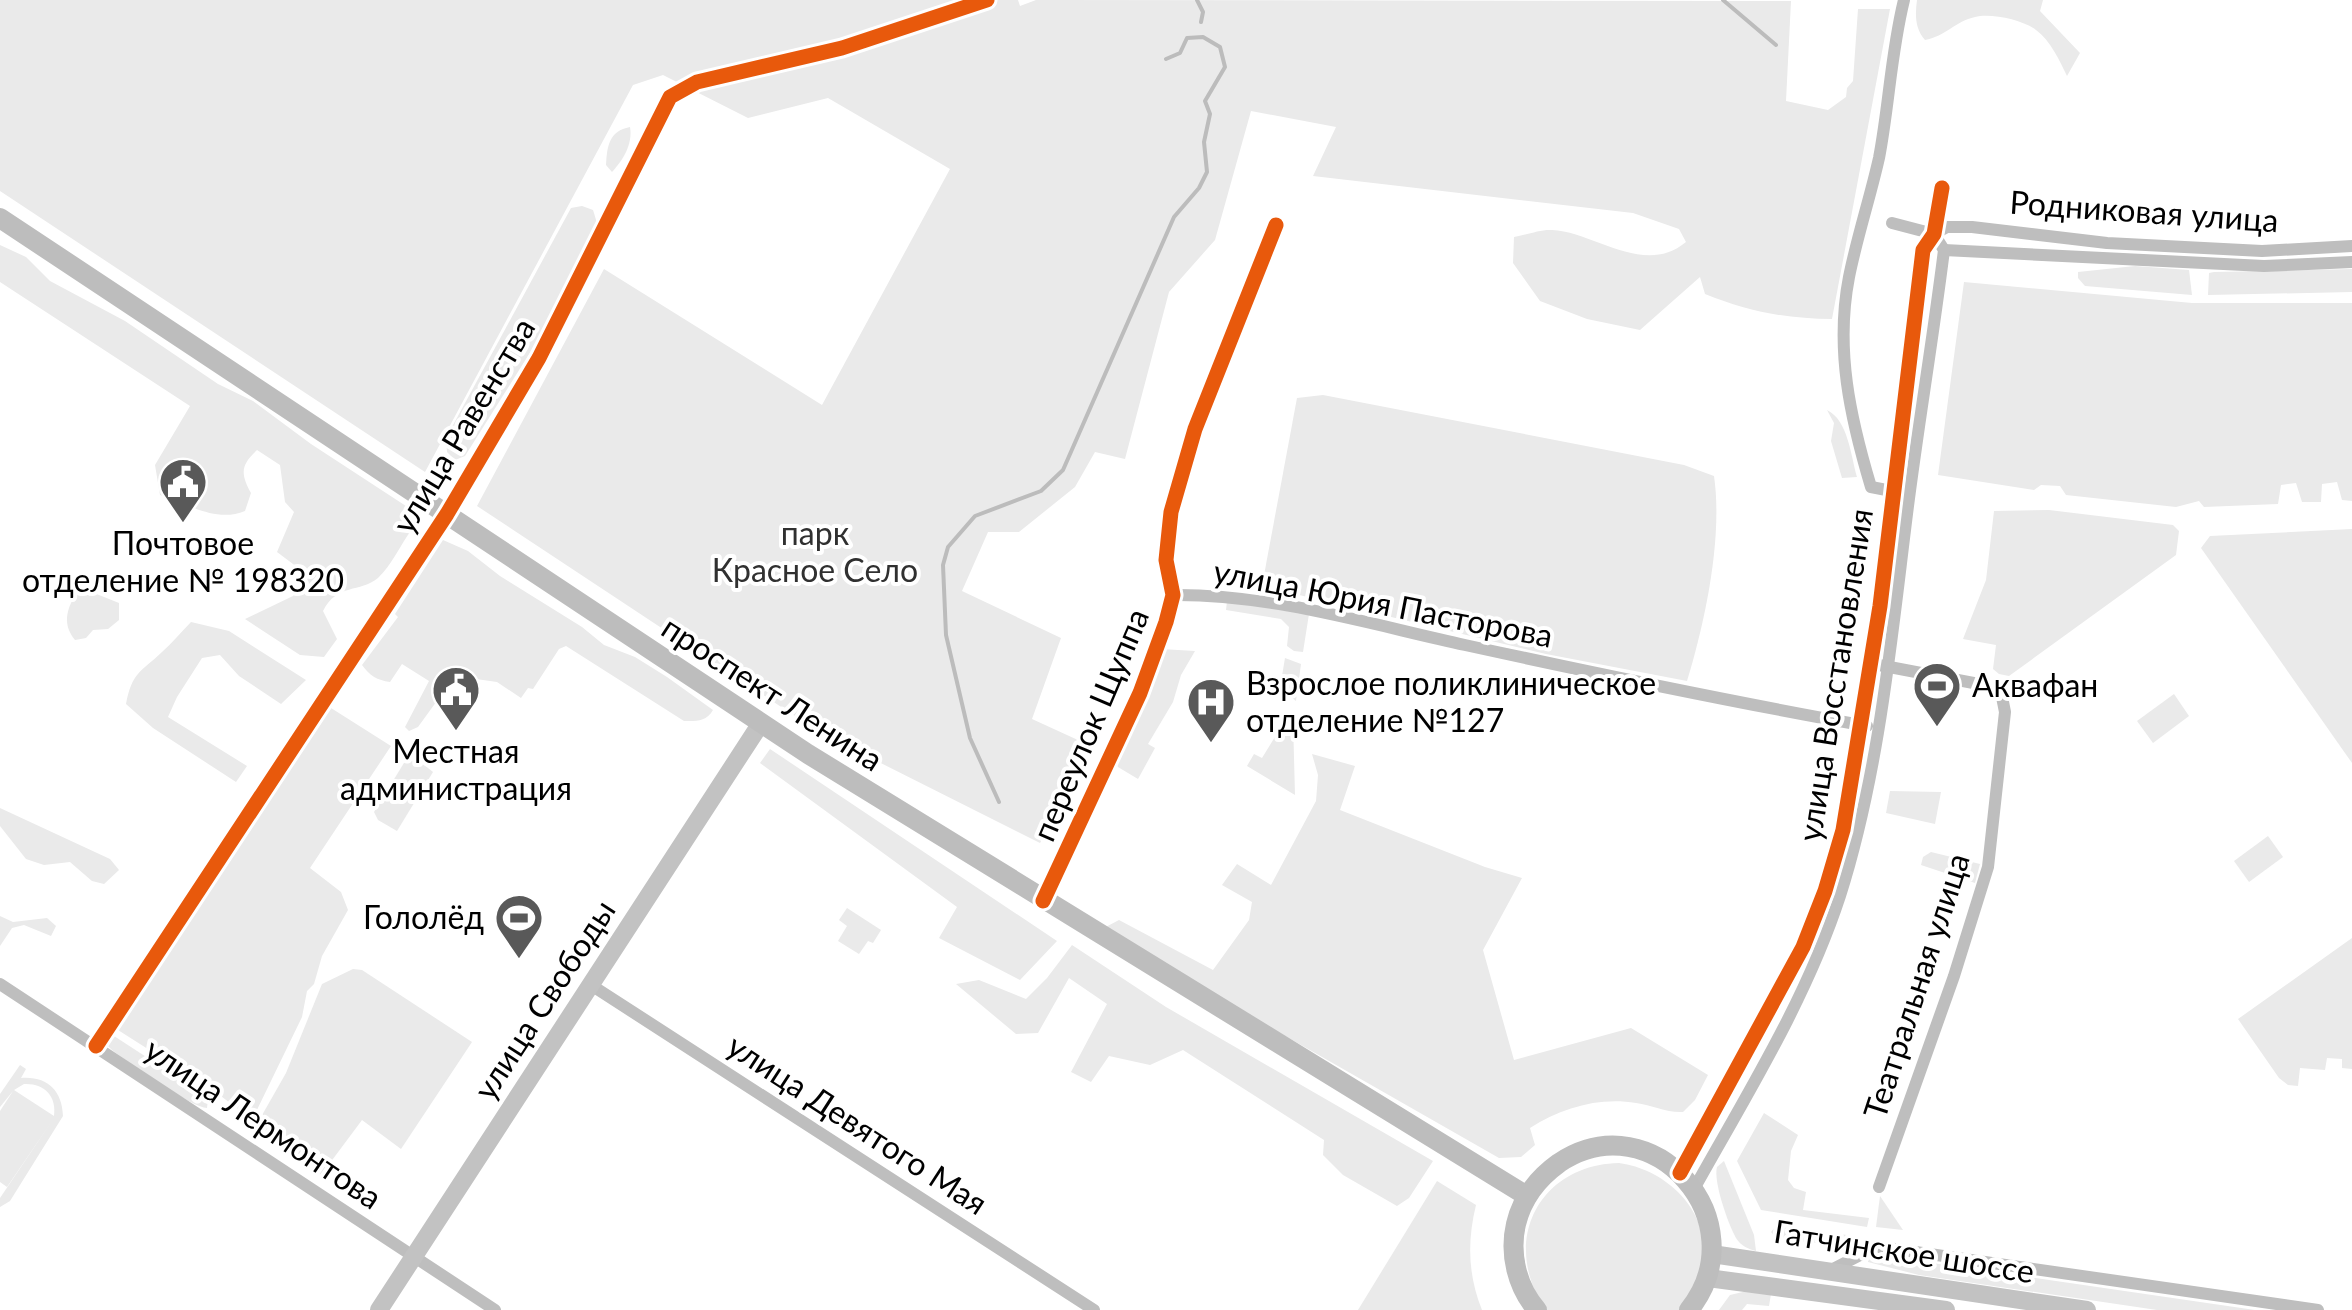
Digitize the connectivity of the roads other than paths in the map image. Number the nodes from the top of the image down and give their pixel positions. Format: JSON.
{"nodes":[{"id":1,"x":987,"y":0,"type":"edge"},
{"id":2,"x":1904,"y":0,"type":"edge"},
{"id":3,"x":1942,"y":188,"type":"dead end"},
{"id":4,"x":0,"y":218,"type":"edge"},
{"id":5,"x":1892,"y":224,"type":"dead end"},
{"id":6,"x":1276,"y":225,"type":"dead end"},
{"id":7,"x":1934,"y":234,"type":"junction"},
{"id":8,"x":2352,"y":246,"type":"edge"},
{"id":9,"x":1944,"y":250,"type":"junction"},
{"id":10,"x":2352,"y":262,"type":"edge"},
{"id":11,"x":1894,"y":492,"type":"junction"},
{"id":12,"x":1910,"y":494,"type":"junction"},
{"id":13,"x":447,"y":514,"type":"junction"},
{"id":14,"x":1173,"y":595,"type":"junction"},
{"id":15,"x":1872,"y":663,"type":"junction"},
{"id":16,"x":1887,"y":666,"type":"junction"},
{"id":17,"x":761,"y":723,"type":"junction"},
{"id":18,"x":1862,"y":725,"type":"junction"},
{"id":19,"x":1878,"y":728,"type":"junction"},
{"id":20,"x":1044,"y":901,"type":"junction"},
{"id":21,"x":0,"y":984,"type":"edge"},
{"id":22,"x":591,"y":985,"type":"junction"},
{"id":23,"x":96,"y":1046,"type":"junction"},
{"id":24,"x":1687,"y":1181,"type":"junction"},
{"id":25,"x":1879,"y":1187,"type":"dead end"},
{"id":26,"x":1527,"y":1196,"type":"junction"},
{"id":27,"x":1712,"y":1254,"type":"junction"},
{"id":28,"x":413,"y":1258,"type":"junction"},
{"id":29,"x":1829,"y":1270,"type":"junction"},
{"id":30,"x":1708,"y":1278,"type":"junction"},
{"id":31,"x":379,"y":1310,"type":"edge"},
{"id":32,"x":495,"y":1310,"type":"edge"},
{"id":33,"x":1094,"y":1310,"type":"edge"},
{"id":34,"x":1537,"y":1310,"type":"edge"},
{"id":35,"x":1689,"y":1310,"type":"edge"},
{"id":36,"x":1946,"y":1310,"type":"edge"},
{"id":37,"x":2087,"y":1310,"type":"edge"},
{"id":38,"x":2318,"y":1310,"type":"edge"}],
"edges":[{"from":1,"to":13,"type":"street","name":"улица Равенства"},
{"from":2,"to":11,"type":"street","name":"улица Восстановления"},
{"from":3,"to":7,"type":"street","name":"улица Восстановления"},
{"from":4,"to":13,"type":"main road","name":"проспект Ленина"},
{"from":5,"to":7,"type":"street"},
{"from":6,"to":14,"type":"street","name":"переулок Щуппа"},
{"from":7,"to":8,"type":"street","name":"Родниковая улица"},
{"from":7,"to":9,"type":"street"},
{"from":7,"to":11,"type":"street","name":"улица Восстановления"},
{"from":9,"to":10,"type":"street","name":"Родниковая улица"},
{"from":9,"to":12,"type":"street","name":"улица Восстановления"},
{"from":11,"to":12,"type":"street","name":"улица Восстановления"},
{"from":11,"to":15,"type":"street","name":"улица Восстановления"},
{"from":12,"to":16,"type":"street","name":"улица Восстановления"},
{"from":13,"to":17,"type":"main road","name":"проспект Ленина"},
{"from":13,"to":23,"type":"street","name":"улица Равенства"},
{"from":14,"to":18,"type":"street","name":"улица Юрия Пасторова"},
{"from":14,"to":20,"type":"street","name":"переулок Щуппа"},
{"from":15,"to":16,"type":"street","name":"Театральная улица"},
{"from":15,"to":18,"type":"street","name":"улица Восстановления"},
{"from":16,"to":19,"type":"street","name":"улица Восстановления"},
{"from":16,"to":25,"type":"street","name":"Театральная улица"},
{"from":17,"to":20,"type":"main road","name":"проспект Ленина"},
{"from":17,"to":22,"type":"main road","name":"улица Свободы"},
{"from":18,"to":19,"type":"street","name":"улица Юрия Пасторова"},
{"from":18,"to":24,"type":"street","name":"улица Восстановления"},
{"from":19,"to":24,"type":"street","name":"улица Восстановления"},
{"from":20,"to":26,"type":"main road","name":"проспект Ленина"},
{"from":21,"to":23,"type":"street","name":"улица Лермонтова"},
{"from":22,"to":28,"type":"main road","name":"улица Свободы"},
{"from":22,"to":33,"type":"street","name":"улица Девятого Мая"},
{"from":23,"to":28,"type":"street","name":"улица Лермонтова"},
{"from":24,"to":26,"type":"main road"},
{"from":24,"to":27,"type":"main road"},
{"from":26,"to":34,"type":"main road"},
{"from":27,"to":29,"type":"main road","name":"Гатчинское шоссе"},
{"from":27,"to":30,"type":"main road"},
{"from":28,"to":31,"type":"main road","name":"улица Свободы"},
{"from":28,"to":32,"type":"street","name":"улица Лермонтова"},
{"from":29,"to":37,"type":"main road","name":"Гатчинское шоссе"},
{"from":29,"to":38,"type":"street"},
{"from":30,"to":35,"type":"main road"},
{"from":30,"to":36,"type":"main road","name":"Гатчинское шоссе"}]}
